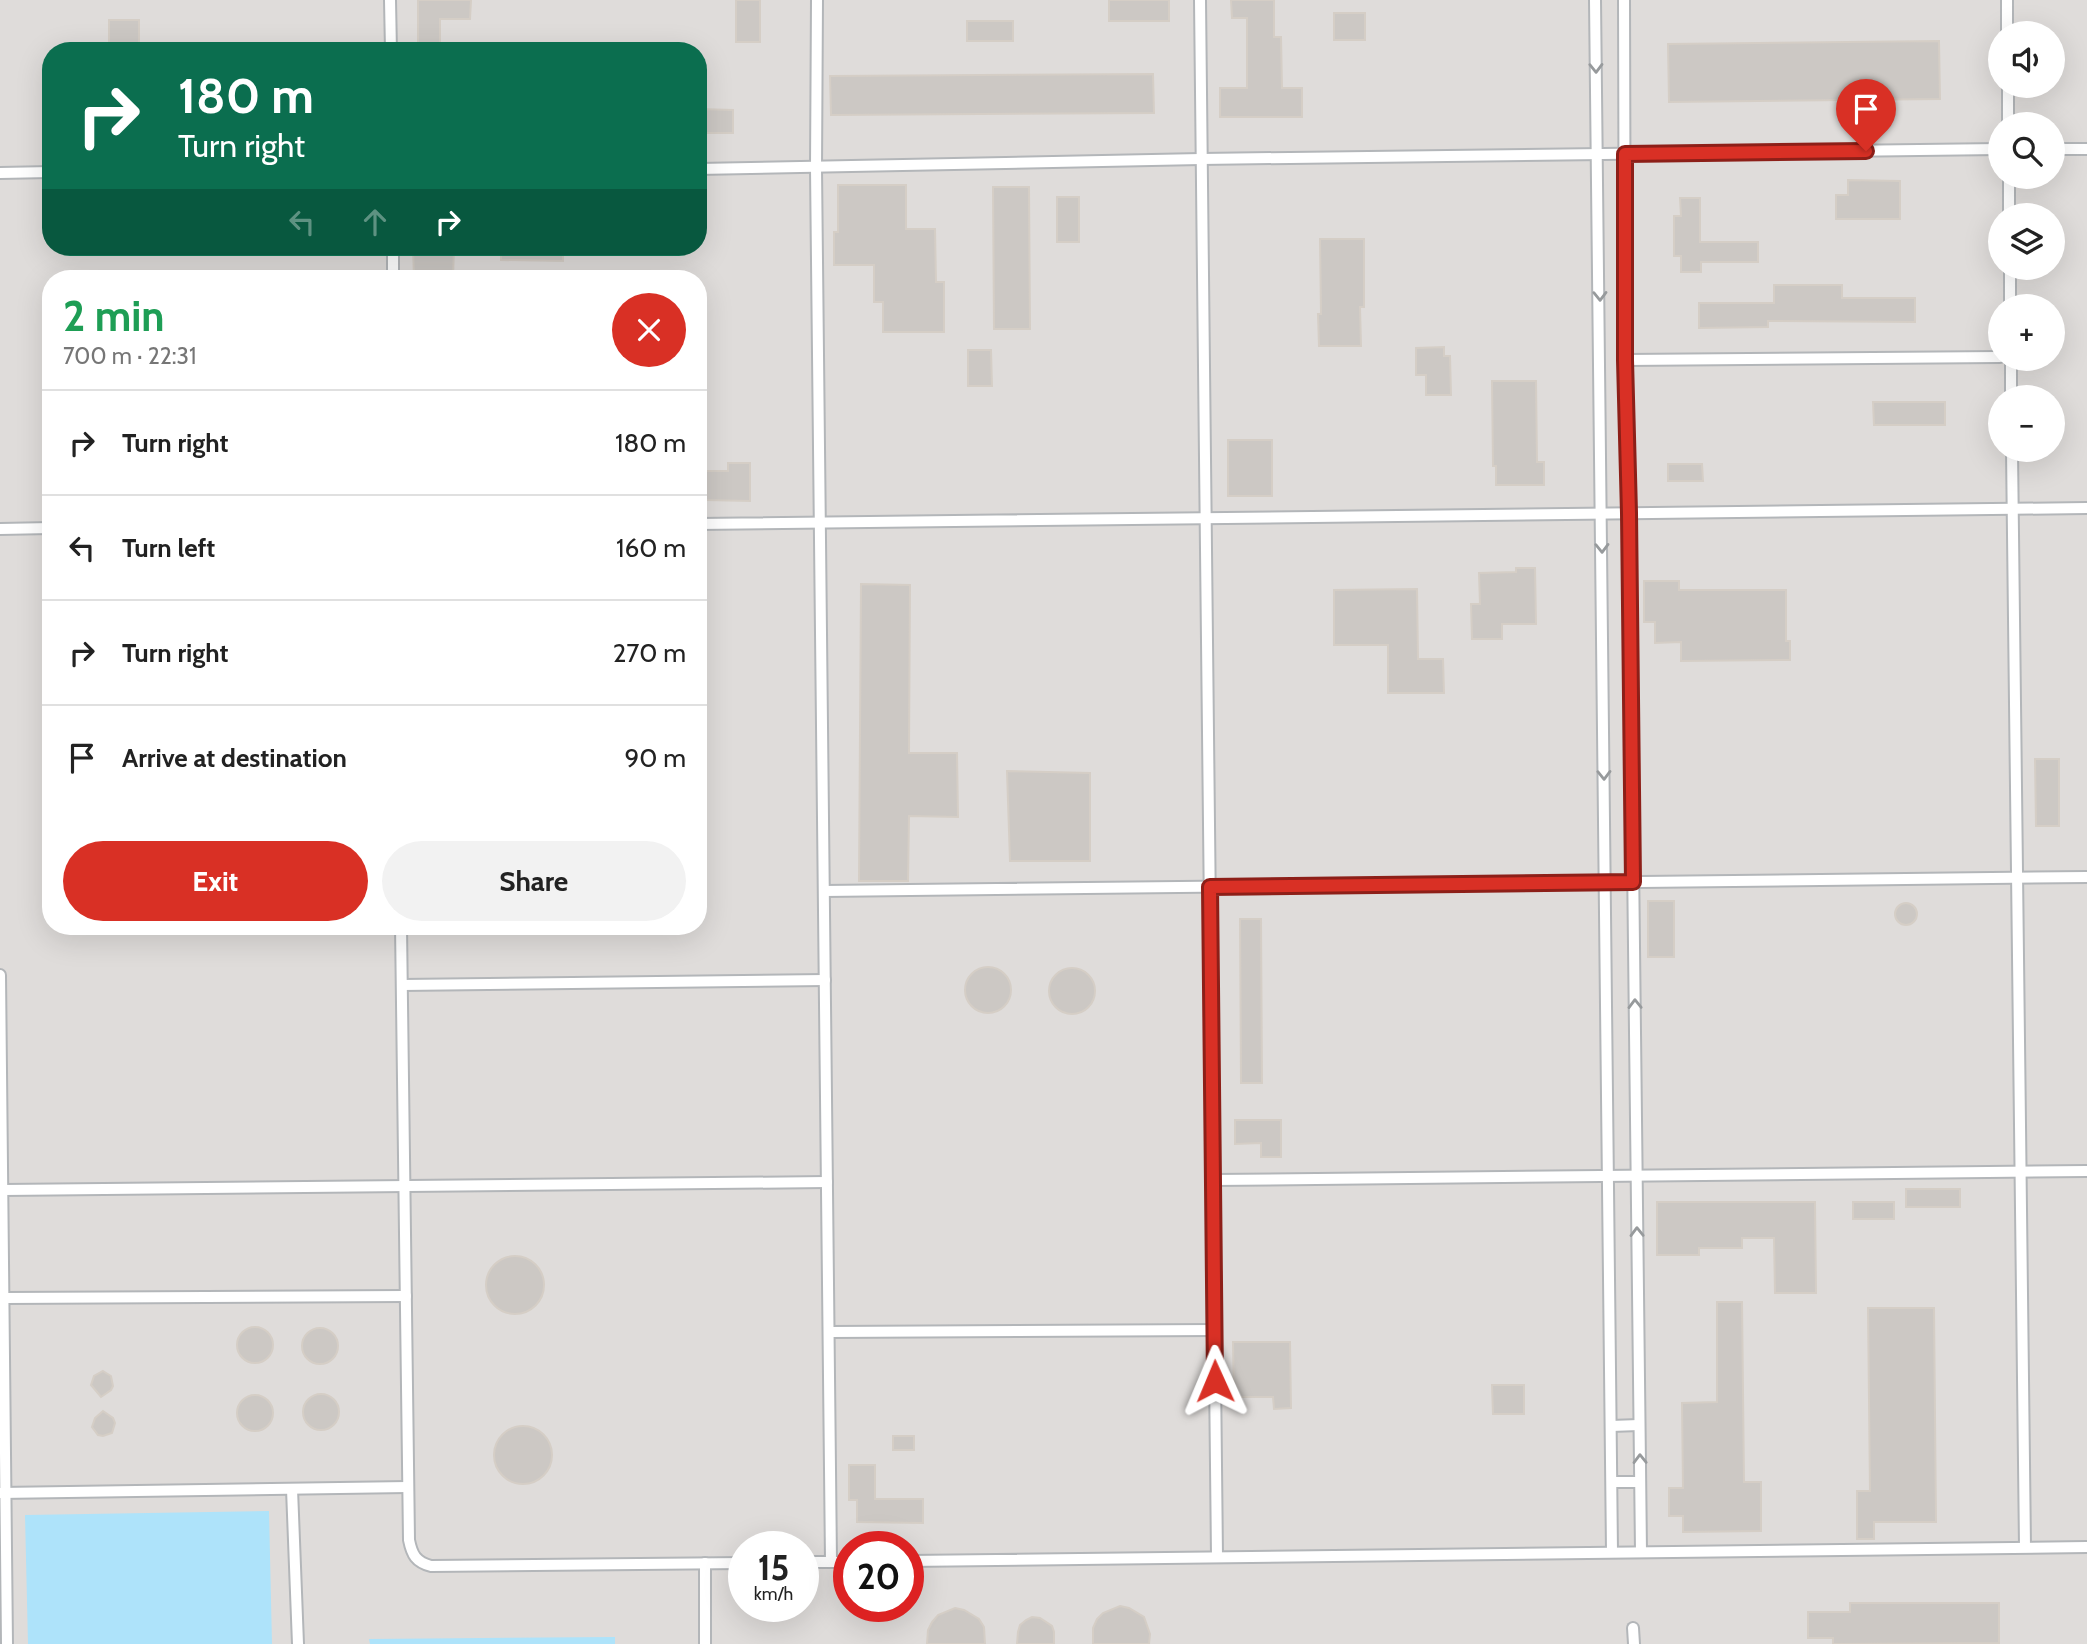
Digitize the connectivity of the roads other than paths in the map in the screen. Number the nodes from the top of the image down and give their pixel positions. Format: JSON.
{"nodes":[{"id":1,"x":390,"y":0,"type":"edge"},
{"id":2,"x":817,"y":0,"type":"edge"},
{"id":3,"x":1200,"y":0,"type":"edge"},
{"id":4,"x":1595,"y":0,"type":"edge"},
{"id":5,"x":1624,"y":0,"type":"edge"},
{"id":6,"x":2007,"y":0,"type":"edge"},
{"id":7,"x":2007,"y":21,"type":"edge"},
{"id":8,"x":391,"y":42,"type":"edge"},
{"id":9,"x":1988,"y":149,"type":"edge"},
{"id":10,"x":2065,"y":149,"type":"edge"},
{"id":11,"x":2087,"y":149,"type":"edge"},
{"id":12,"x":1598,"y":154,"type":"junction"},
{"id":13,"x":1625,"y":154,"type":"junction"},
{"id":14,"x":1201,"y":159,"type":"junction"},
{"id":15,"x":816,"y":168,"type":"junction"},
{"id":16,"x":707,"y":169,"type":"edge"},
{"id":17,"x":42,"y":172,"type":"edge"},
{"id":18,"x":0,"y":173,"type":"edge"},
{"id":19,"x":1988,"y":357,"type":"edge"},
{"id":20,"x":1625,"y":360,"type":"junction"},
{"id":21,"x":2012,"y":462,"type":"edge"},
{"id":22,"x":2087,"y":508,"type":"edge"},
{"id":23,"x":2012,"y":509,"type":"junction"},
{"id":24,"x":1629,"y":513,"type":"junction"},
{"id":25,"x":1602,"y":514,"type":"junction"},
{"id":26,"x":1206,"y":518,"type":"junction"},
{"id":27,"x":820,"y":522,"type":"junction"},
{"id":28,"x":707,"y":524,"type":"edge"},
{"id":29,"x":42,"y":528,"type":"edge"},
{"id":30,"x":0,"y":529,"type":"edge"},
{"id":31,"x":2087,"y":877,"type":"edge"},
{"id":32,"x":2017,"y":878,"type":"junction"},
{"id":33,"x":1606,"y":882,"type":"junction"},
{"id":34,"x":1633,"y":882,"type":"junction"},
{"id":35,"x":1210,"y":887,"type":"junction"},
{"id":36,"x":824,"y":891,"type":"junction"},
{"id":37,"x":401,"y":935,"type":"edge"},
{"id":38,"x":0,"y":975,"type":"edge"},
{"id":39,"x":825,"y":981,"type":"junction"},
{"id":40,"x":402,"y":985,"type":"junction"},
{"id":41,"x":2021,"y":1171,"type":"junction"},
{"id":42,"x":2087,"y":1171,"type":"edge"},
{"id":43,"x":1637,"y":1175,"type":"junction"},
{"id":44,"x":1608,"y":1176,"type":"junction"},
{"id":45,"x":1213,"y":1180,"type":"junction"},
{"id":46,"x":827,"y":1182,"type":"junction"},
{"id":47,"x":404,"y":1186,"type":"junction"},
{"id":48,"x":3,"y":1190,"type":"junction"},
{"id":49,"x":406,"y":1296,"type":"junction"},
{"id":50,"x":4,"y":1298,"type":"junction"},
{"id":51,"x":1215,"y":1330,"type":"junction"},
{"id":52,"x":829,"y":1332,"type":"junction"},
{"id":53,"x":1640,"y":1425,"type":"junction"},
{"id":54,"x":1611,"y":1426,"type":"junction"},
{"id":55,"x":1612,"y":1482,"type":"junction"},
{"id":56,"x":1640,"y":1482,"type":"junction"},
{"id":57,"x":408,"y":1487,"type":"junction"},
{"id":58,"x":292,"y":1489,"type":"junction"},
{"id":59,"x":3,"y":1493,"type":"edge"},
{"id":60,"x":2087,"y":1546,"type":"edge"},
{"id":61,"x":2025,"y":1547,"type":"junction"},
{"id":62,"x":1612,"y":1552,"type":"junction"},
{"id":63,"x":1641,"y":1552,"type":"junction"},
{"id":64,"x":1217,"y":1557,"type":"junction"},
{"id":65,"x":924,"y":1561,"type":"edge"},
{"id":66,"x":819,"y":1562,"type":"edge"},
{"id":67,"x":831,"y":1562,"type":"joint"},
{"id":68,"x":705,"y":1563,"type":"junction"},
{"id":69,"x":728,"y":1563,"type":"edge"},
{"id":70,"x":1633,"y":1628,"type":"dead end"},
{"id":71,"x":8,"y":1644,"type":"edge"},
{"id":72,"x":298,"y":1644,"type":"edge"},
{"id":73,"x":705,"y":1644,"type":"edge"},
{"id":74,"x":1634,"y":1644,"type":"edge"}],
"edges":[{"from":1,"to":8,"type":"lane"},
{"from":2,"to":15,"type":"lane"},
{"from":3,"to":14,"type":"lane"},
{"from":4,"to":12,"type":"lane","one_way":true},
{"from":5,"to":13,"type":"lane"},
{"from":6,"to":7,"type":"lane"},
{"from":9,"to":13,"type":"lane"},
{"from":10,"to":11,"type":"lane"},
{"from":12,"to":13,"type":"lane"},
{"from":12,"to":14,"type":"lane"},
{"from":12,"to":25,"type":"lane","one_way":true},
{"from":13,"to":20,"type":"lane"},
{"from":14,"to":15,"type":"lane"},
{"from":14,"to":26,"type":"lane"},
{"from":15,"to":16,"type":"lane"},
{"from":15,"to":27,"type":"lane"},
{"from":17,"to":18,"type":"lane"},
{"from":19,"to":20,"type":"lane"},
{"from":20,"to":24,"type":"lane"},
{"from":21,"to":23,"type":"lane"},
{"from":22,"to":23,"type":"lane"},
{"from":23,"to":24,"type":"lane"},
{"from":23,"to":32,"type":"lane"},
{"from":24,"to":25,"type":"lane"},
{"from":24,"to":34,"type":"lane"},
{"from":25,"to":26,"type":"lane"},
{"from":25,"to":33,"type":"lane","one_way":true},
{"from":26,"to":27,"type":"lane"},
{"from":26,"to":35,"type":"lane"},
{"from":27,"to":28,"type":"lane"},
{"from":27,"to":36,"type":"lane"},
{"from":29,"to":30,"type":"lane"},
{"from":31,"to":32,"type":"lane"},
{"from":32,"to":34,"type":"lane"},
{"from":32,"to":41,"type":"lane"},
{"from":33,"to":34,"type":"lane"},
{"from":33,"to":35,"type":"lane"},
{"from":33,"to":44,"type":"lane"},
{"from":43,"to":34,"type":"lane","one_way":true},
{"from":35,"to":36,"type":"lane"},
{"from":35,"to":45,"type":"lane"},
{"from":36,"to":39,"type":"lane"},
{"from":37,"to":40,"type":"lane"},
{"from":38,"to":48,"type":"lane"},
{"from":39,"to":40,"type":"lane"},
{"from":39,"to":46,"type":"lane"},
{"from":40,"to":47,"type":"lane"},
{"from":41,"to":42,"type":"lane"},
{"from":41,"to":43,"type":"lane"},
{"from":41,"to":61,"type":"lane"},
{"from":43,"to":44,"type":"lane"},
{"from":53,"to":43,"type":"lane","one_way":true},
{"from":44,"to":45,"type":"lane"},
{"from":44,"to":54,"type":"lane"},
{"from":45,"to":51,"type":"lane"},
{"from":46,"to":47,"type":"lane"},
{"from":46,"to":52,"type":"lane"},
{"from":47,"to":48,"type":"lane"},
{"from":47,"to":49,"type":"lane"},
{"from":48,"to":50,"type":"lane"},
{"from":49,"to":50,"type":"lane"},
{"from":49,"to":57,"type":"lane"},
{"from":50,"to":59,"type":"lane"},
{"from":51,"to":52,"type":"lane"},
{"from":51,"to":64,"type":"lane"},
{"from":52,"to":67,"type":"lane"},
{"from":53,"to":54,"type":"lane"},
{"from":56,"to":53,"type":"lane","one_way":true},
{"from":54,"to":55,"type":"lane"},
{"from":55,"to":56,"type":"lane"},
{"from":55,"to":62,"type":"lane"},
{"from":56,"to":63,"type":"lane"},
{"from":57,"to":58,"type":"lane"},
{"from":57,"to":68,"type":"lane"},
{"from":58,"to":59,"type":"lane"},
{"from":58,"to":72,"type":"lane"},
{"from":59,"to":71,"type":"lane"},
{"from":60,"to":61,"type":"lane"},
{"from":61,"to":63,"type":"lane"},
{"from":62,"to":63,"type":"lane"},
{"from":62,"to":64,"type":"lane"},
{"from":64,"to":65,"type":"lane"},
{"from":66,"to":67,"type":"lane"},
{"from":68,"to":69,"type":"lane"},
{"from":68,"to":73,"type":"lane"},
{"from":70,"to":74,"type":"lane"}]}
